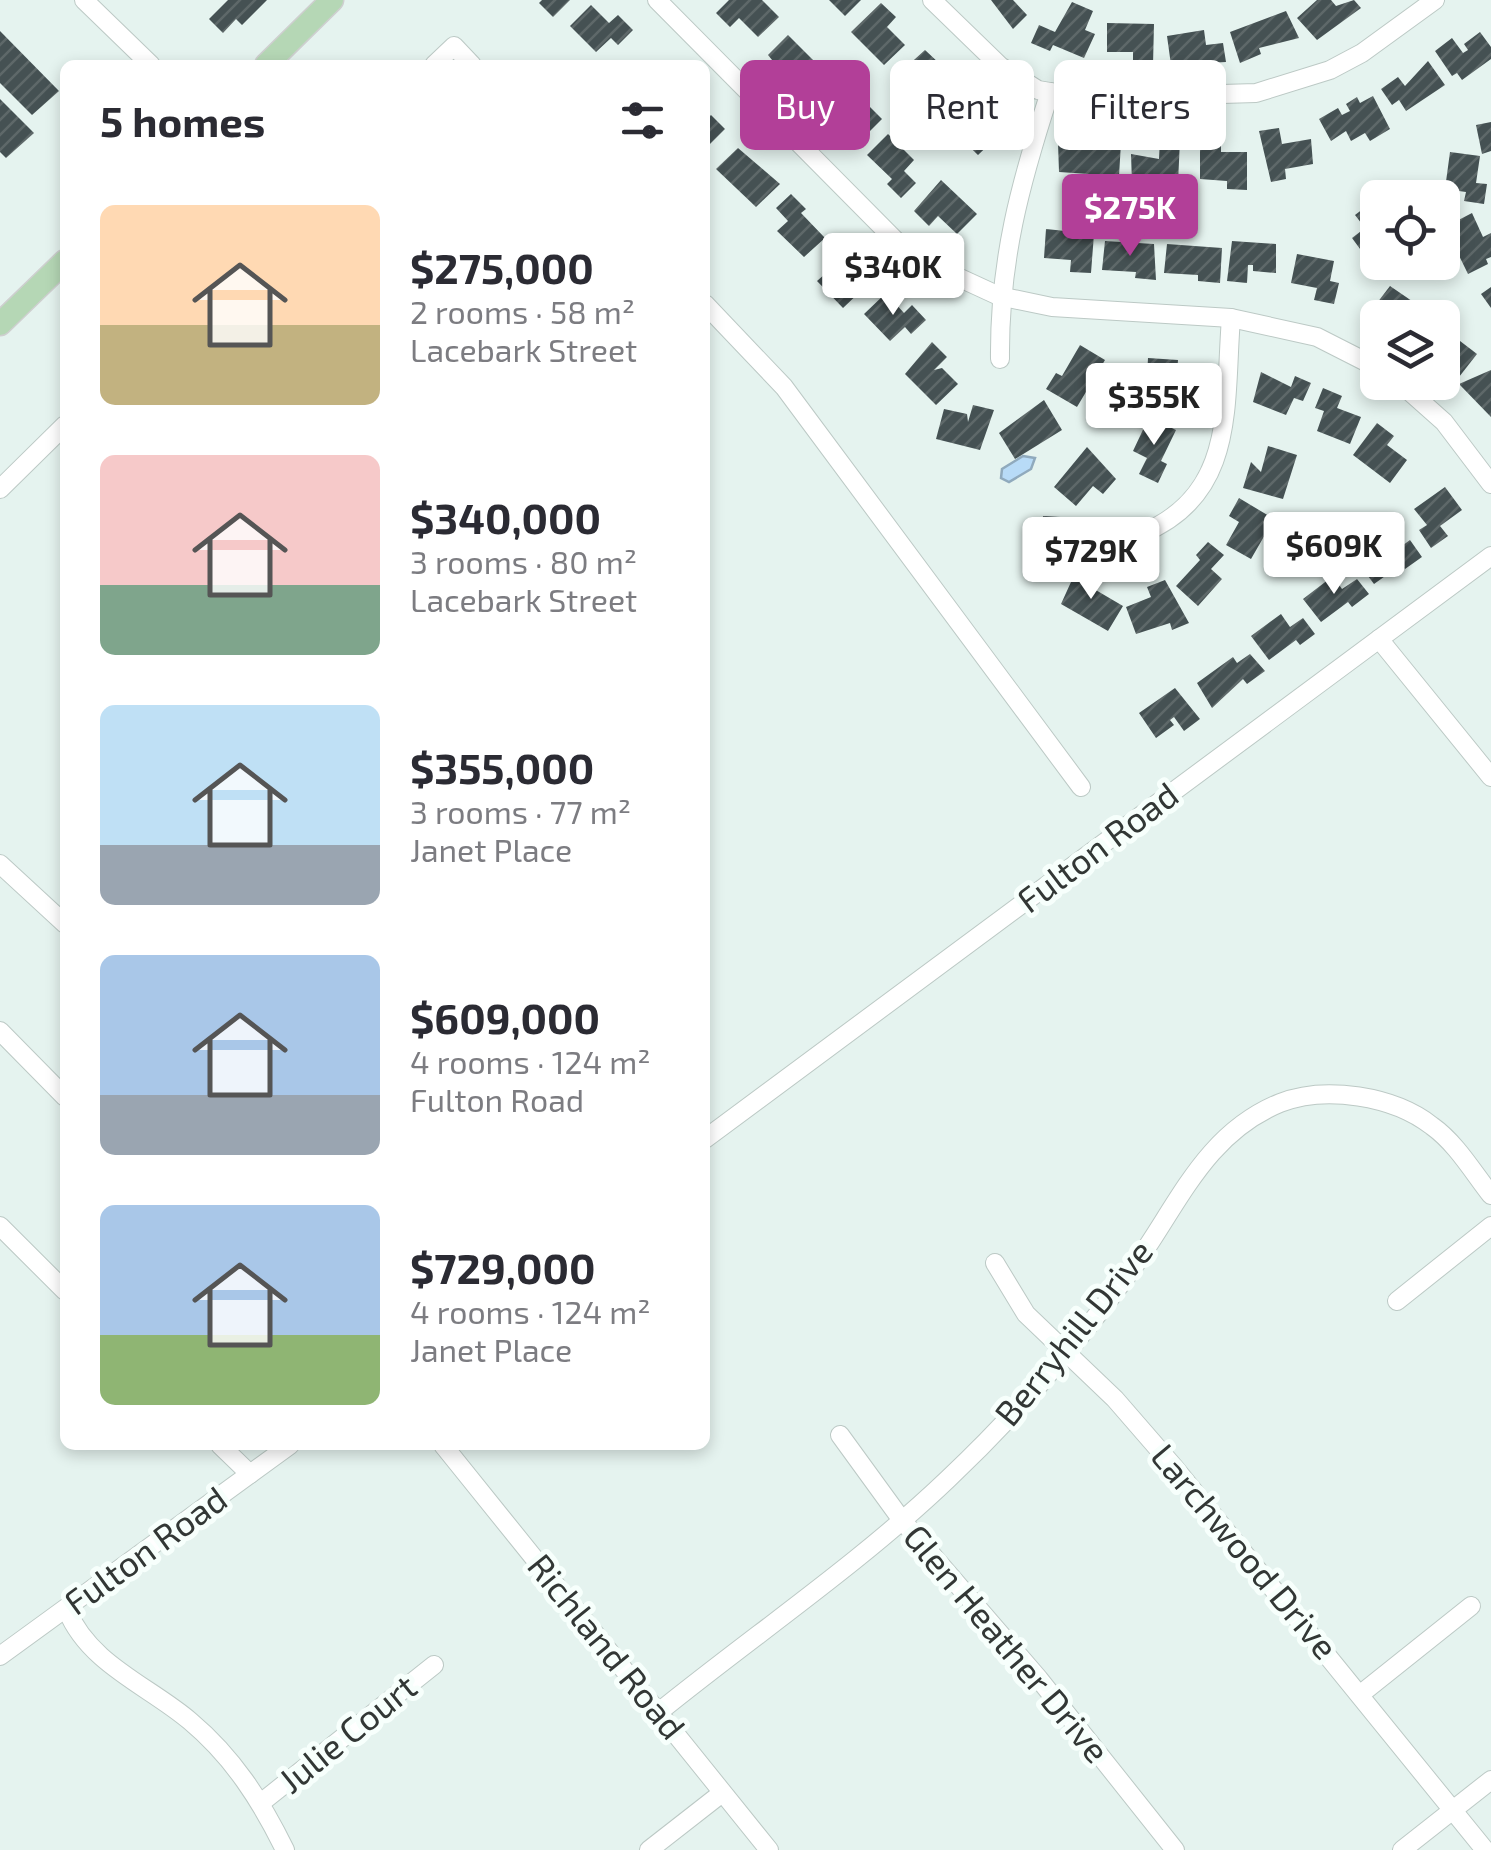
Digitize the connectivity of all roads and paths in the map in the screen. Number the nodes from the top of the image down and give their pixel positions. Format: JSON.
{"nodes":[{"id":1,"x":84,"y":0,"type":"edge"},
{"id":2,"x":332,"y":0,"type":"edge"},
{"id":3,"x":657,"y":0,"type":"edge"},
{"id":4,"x":932,"y":0,"type":"edge"},
{"id":5,"x":1435,"y":0,"type":"edge"},
{"id":6,"x":146,"y":60,"type":"edge"},
{"id":7,"x":271,"y":60,"type":"edge"},
{"id":8,"x":439,"y":60,"type":"edge"},
{"id":9,"x":467,"y":60,"type":"edge"},
{"id":10,"x":1050,"y":92,"type":"junction"},
{"id":11,"x":60,"y":267,"type":"edge"},
{"id":12,"x":999,"y":296,"type":"junction"},
{"id":13,"x":710,"y":309,"type":"edge"},
{"id":14,"x":1231,"y":318,"type":"junction"},
{"id":15,"x":0,"y":324,"type":"edge"},
{"id":16,"x":1000,"y":359,"type":"dead end"},
{"id":17,"x":1360,"y":359,"type":"edge"},
{"id":18,"x":1419,"y":400,"type":"edge"},
{"id":19,"x":60,"y":430,"type":"edge"},
{"id":20,"x":1491,"y":484,"type":"edge"},
{"id":21,"x":0,"y":489,"type":"edge"},
{"id":22,"x":1141,"y":534,"type":"dead end"},
{"id":23,"x":1491,"y":556,"type":"edge"},
{"id":24,"x":1379,"y":639,"type":"junction"},
{"id":25,"x":1491,"y":777,"type":"edge"},
{"id":26,"x":1081,"y":787,"type":"dead end"},
{"id":27,"x":0,"y":864,"type":"edge"},
{"id":28,"x":60,"y":919,"type":"edge"},
{"id":29,"x":0,"y":1030,"type":"edge"},
{"id":30,"x":60,"y":1092,"type":"edge"},
{"id":31,"x":710,"y":1136,"type":"edge"},
{"id":32,"x":1491,"y":1194,"type":"edge"},
{"id":33,"x":0,"y":1226,"type":"edge"},
{"id":34,"x":1491,"y":1226,"type":"edge"},
{"id":35,"x":995,"y":1263,"type":"dead end"},
{"id":36,"x":60,"y":1285,"type":"edge"},
{"id":37,"x":1397,"y":1301,"type":"dead end"},
{"id":38,"x":1067,"y":1354,"type":"junction"},
{"id":39,"x":840,"y":1435,"type":"dead end"},
{"id":40,"x":225,"y":1450,"type":"edge"},
{"id":41,"x":283,"y":1450,"type":"edge"},
{"id":42,"x":447,"y":1450,"type":"edge"},
{"id":43,"x":250,"y":1474,"type":"junction"},
{"id":44,"x":901,"y":1519,"type":"junction"},
{"id":45,"x":1470,"y":1606,"type":"dead end"},
{"id":46,"x":67,"y":1610,"type":"junction"},
{"id":47,"x":0,"y":1656,"type":"edge"},
{"id":48,"x":434,"y":1665,"type":"dead end"},
{"id":49,"x":1362,"y":1693,"type":"junction"},
{"id":50,"x":659,"y":1712,"type":"junction"},
{"id":51,"x":1491,"y":1780,"type":"edge"},
{"id":52,"x":722,"y":1793,"type":"junction"},
{"id":53,"x":262,"y":1802,"type":"junction"},
{"id":54,"x":1454,"y":1810,"type":"junction"},
{"id":55,"x":286,"y":1850,"type":"edge"},
{"id":56,"x":648,"y":1850,"type":"edge"},
{"id":57,"x":769,"y":1850,"type":"edge"},
{"id":58,"x":1175,"y":1850,"type":"edge"},
{"id":59,"x":1402,"y":1850,"type":"edge"},
{"id":60,"x":1484,"y":1850,"type":"edge"}],
"edges":[{"from":1,"to":6,"type":"street"},
{"from":2,"to":7,"type":"main road"},
{"from":3,"to":12,"type":"street"},
{"from":4,"to":10,"type":"street"},
{"from":5,"to":10,"type":"street"},
{"from":8,"to":9,"type":"street"},
{"from":10,"to":12,"type":"street"},
{"from":11,"to":15,"type":"main road"},
{"from":12,"to":14,"type":"street"},
{"from":12,"to":16,"type":"street"},
{"from":13,"to":26,"type":"street"},
{"from":14,"to":17,"type":"street"},
{"from":14,"to":22,"type":"street"},
{"from":18,"to":20,"type":"street"},
{"from":19,"to":21,"type":"street"},
{"from":23,"to":24,"type":"street","name":"Fulton Road"},
{"from":24,"to":25,"type":"street"},
{"from":24,"to":31,"type":"street","name":"Fulton Road"},
{"from":27,"to":28,"type":"street"},
{"from":29,"to":30,"type":"street"},
{"from":32,"to":38,"type":"street","name":"Berryhill Drive"},
{"from":33,"to":36,"type":"street"},
{"from":34,"to":37,"type":"street"},
{"from":35,"to":38,"type":"street","name":"Larchwood Drive"},
{"from":38,"to":44,"type":"street","name":"Berryhill Drive"},
{"from":38,"to":49,"type":"street","name":"Larchwood Drive"},
{"from":39,"to":44,"type":"street","name":"Glen Heather Drive"},
{"from":40,"to":43,"type":"street"},
{"from":41,"to":43,"type":"street","name":"Fulton Road"},
{"from":42,"to":50,"type":"street","name":"Richland Road"},
{"from":43,"to":46,"type":"street","name":"Fulton Road"},
{"from":44,"to":50,"type":"street","name":"Berryhill Drive"},
{"from":44,"to":58,"type":"street","name":"Glen Heather Drive"},
{"from":45,"to":49,"type":"street"},
{"from":46,"to":47,"type":"street","name":"Fulton Road"},
{"from":46,"to":53,"type":"street"},
{"from":48,"to":53,"type":"street","name":"Julie Court"},
{"from":49,"to":54,"type":"street","name":"Larchwood Drive"},
{"from":50,"to":52,"type":"street","name":"Richland Road"},
{"from":51,"to":54,"type":"street"},
{"from":52,"to":56,"type":"street"},
{"from":52,"to":57,"type":"street","name":"Richland Road"},
{"from":53,"to":55,"type":"street"},
{"from":54,"to":59,"type":"street"},
{"from":54,"to":60,"type":"street","name":"Larchwood Drive"}]}
